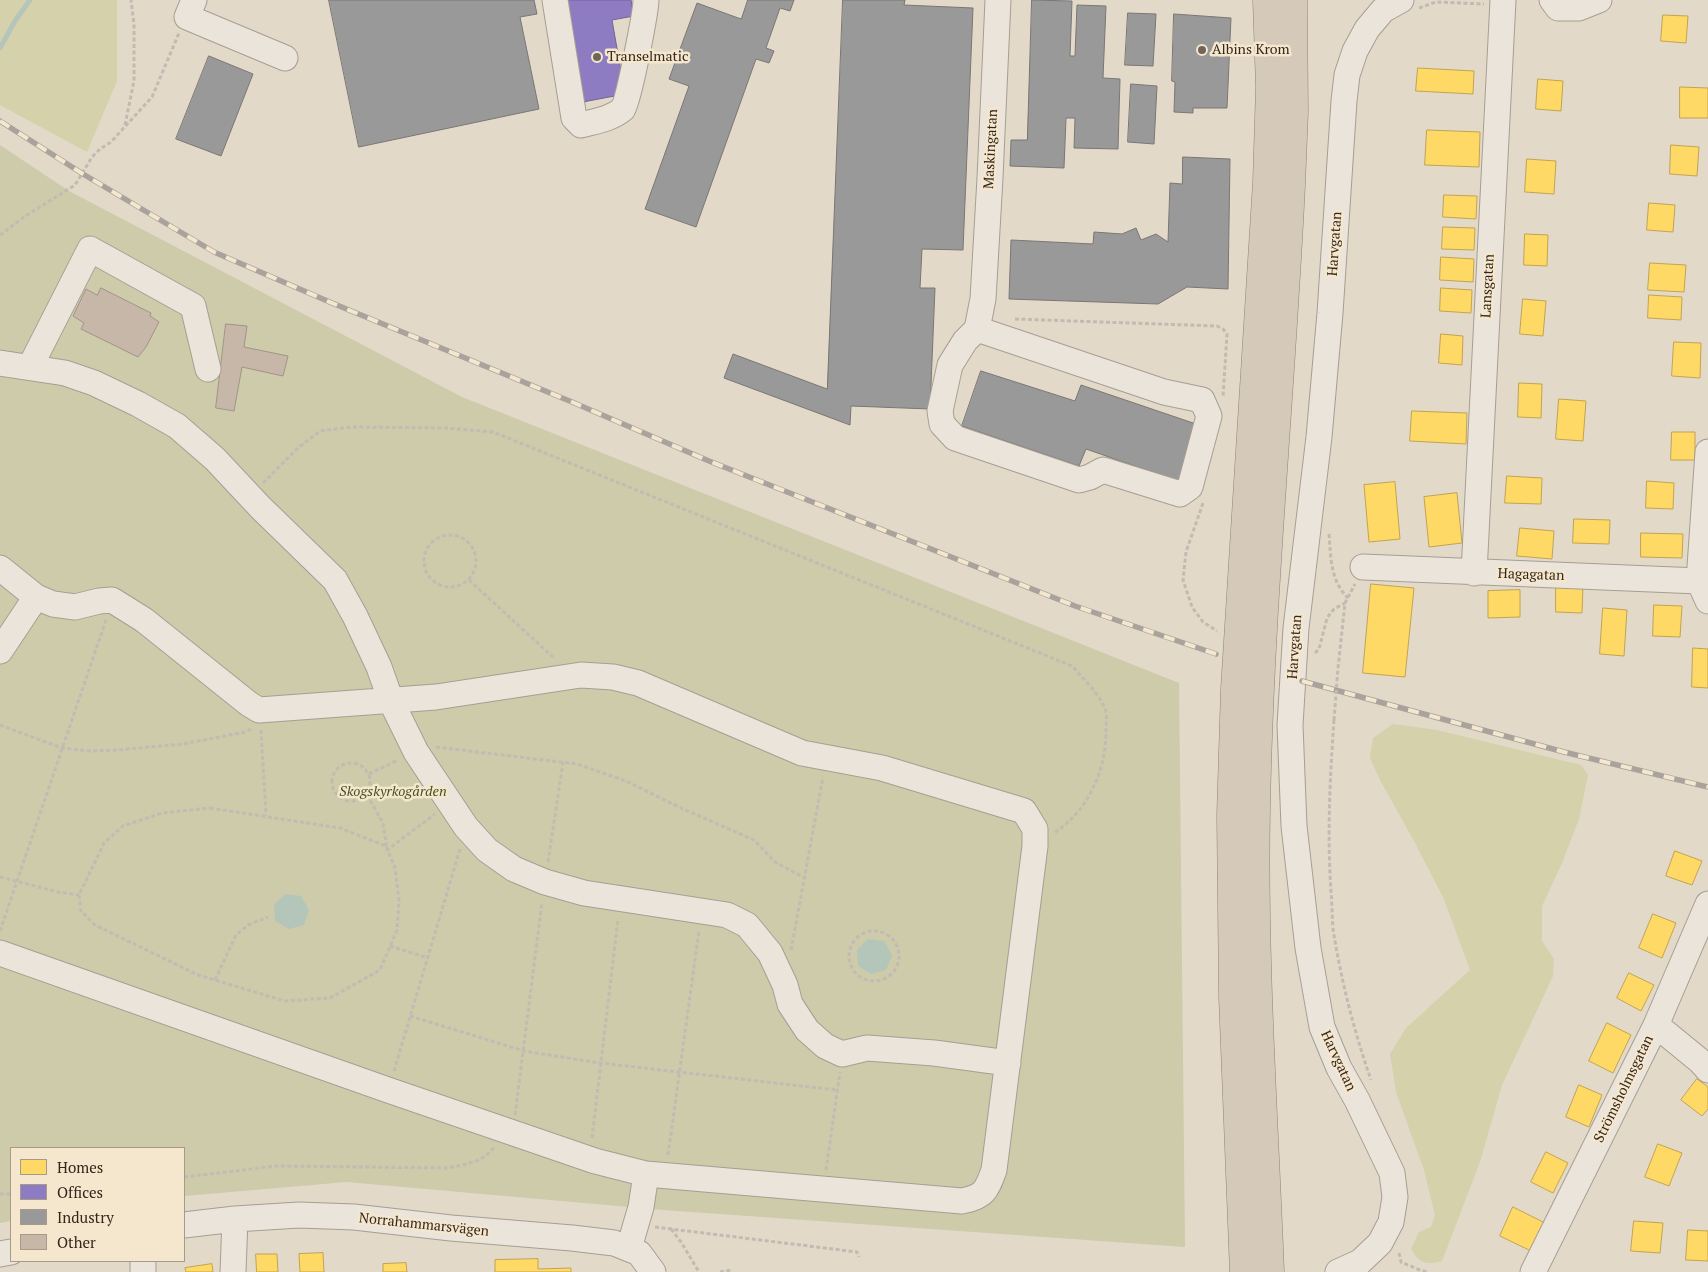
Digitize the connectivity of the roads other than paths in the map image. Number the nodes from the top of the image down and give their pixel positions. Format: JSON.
{"nodes":[{"id":1,"x":555,"y":0,"type":"edge"},
{"id":2,"x":646,"y":0,"type":"edge"},
{"id":3,"x":998,"y":0,"type":"edge"},
{"id":4,"x":1267,"y":0,"type":"edge"},
{"id":5,"x":1293,"y":0,"type":"edge"},
{"id":6,"x":1552,"y":0,"type":"edge"},
{"id":7,"x":1599,"y":0,"type":"edge"},
{"id":8,"x":1503,"y":2,"type":"edge"},
{"id":9,"x":1409,"y":4,"type":"edge"},
{"id":10,"x":191,"y":8,"type":"edge"},
{"id":11,"x":285,"y":58,"type":"dead end"},
{"id":12,"x":977,"y":329,"type":"junction"},
{"id":13,"x":0,"y":364,"type":"edge"},
{"id":14,"x":30,"y":367,"type":"junction"},
{"id":15,"x":208,"y":369,"type":"dead end"},
{"id":16,"x":1708,"y":452,"type":"edge"},
{"id":17,"x":1706,"y":527,"type":"edge"},
{"id":18,"x":0,"y":568,"type":"edge"},
{"id":19,"x":1363,"y":568,"type":"road end"},
{"id":20,"x":1474,"y":573,"type":"junction"},
{"id":21,"x":1704,"y":591,"type":"edge"},
{"id":22,"x":36,"y":597,"type":"junction"},
{"id":23,"x":0,"y":651,"type":"edge"},
{"id":24,"x":391,"y":700,"type":"junction"},
{"id":25,"x":1708,"y":904,"type":"edge"},
{"id":26,"x":0,"y":954,"type":"edge"},
{"id":27,"x":1656,"y":1025,"type":"junction"},
{"id":28,"x":1008,"y":1063,"type":"junction"},
{"id":29,"x":1708,"y":1070,"type":"edge"},
{"id":30,"x":656,"y":1175,"type":"junction"},
{"id":31,"x":235,"y":1219,"type":"junction"},
{"id":32,"x":185,"y":1225,"type":"edge"},
{"id":33,"x":629,"y":1248,"type":"junction"},
{"id":34,"x":0,"y":1263,"type":"edge"},
{"id":35,"x":3,"y":1272,"type":"edge"},
{"id":36,"x":233,"y":1272,"type":"edge"},
{"id":37,"x":653,"y":1272,"type":"edge"},
{"id":38,"x":1244,"y":1272,"type":"edge"},
{"id":39,"x":1270,"y":1272,"type":"edge"},
{"id":40,"x":1338,"y":1272,"type":"edge"},
{"id":41,"x":1533,"y":1272,"type":"edge"}],
"edges":[{"from":1,"to":2,"type":"street"},
{"from":3,"to":12,"type":"street","name":"Maskingatan"},
{"from":4,"to":38,"type":"highway"},
{"from":5,"to":39,"type":"highway"},
{"from":6,"to":7,"type":"street"},
{"from":8,"to":20,"type":"street","name":"Lansgatan"},
{"from":9,"to":40,"type":"street","name":"Harvgatan"},
{"from":10,"to":11,"type":"street"},
{"from":12,"to":12,"type":"street"},
{"from":13,"to":14,"type":"street"},
{"from":14,"to":15,"type":"street"},
{"from":14,"to":24,"type":"street"},
{"from":16,"to":17,"type":"street"},
{"from":17,"to":21,"type":"street"},
{"from":18,"to":22,"type":"street"},
{"from":19,"to":20,"type":"street","name":"Hagagatan"},
{"from":20,"to":21,"type":"street","name":"Hagagatan"},
{"from":22,"to":23,"type":"street"},
{"from":22,"to":24,"type":"street"},
{"from":24,"to":28,"type":"street"},
{"from":24,"to":28,"type":"street"},
{"from":25,"to":27,"type":"street","name":"Strömsholmsgatan"},
{"from":26,"to":30,"type":"street"},
{"from":27,"to":29,"type":"street"},
{"from":27,"to":41,"type":"street","name":"Strömsholmsgatan"},
{"from":28,"to":30,"type":"street"},
{"from":30,"to":33,"type":"street"},
{"from":31,"to":32,"type":"street","name":"Norrahammarsvägen"},
{"from":31,"to":33,"type":"street","name":"Norrahammarsvägen"},
{"from":31,"to":36,"type":"street"},
{"from":33,"to":37,"type":"street","name":"Norrahammarsvägen"},
{"from":34,"to":35,"type":"street"}]}
